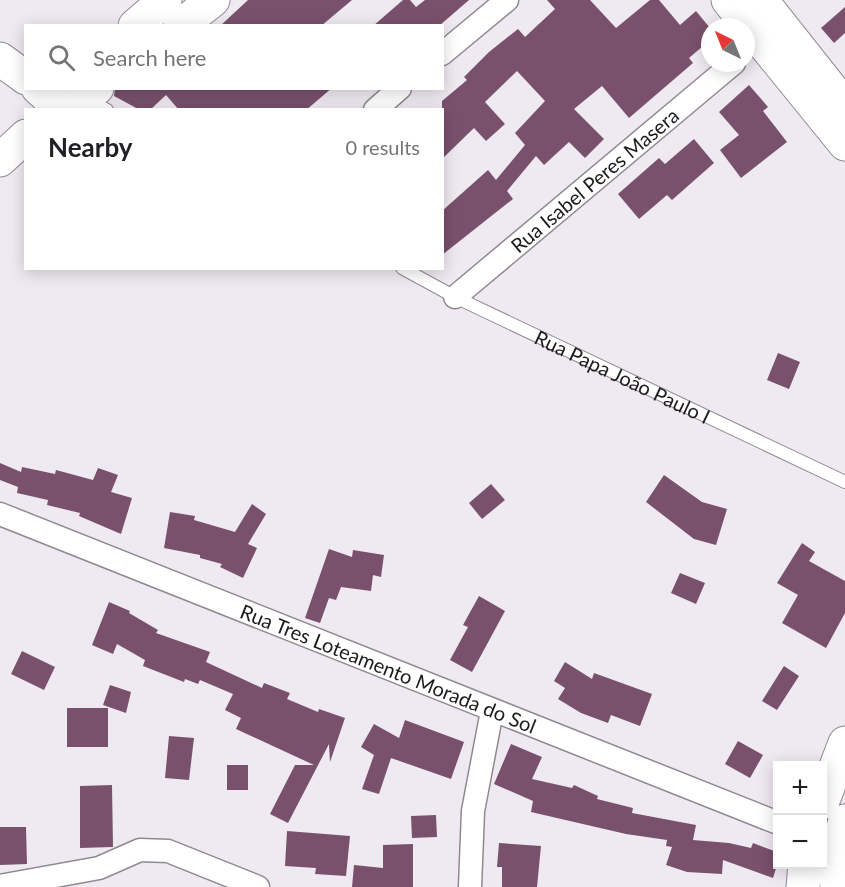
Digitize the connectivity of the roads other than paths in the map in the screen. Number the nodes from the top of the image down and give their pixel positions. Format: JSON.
{"nodes":[{"id":1,"x":165,"y":0,"type":"edge"},
{"id":2,"x":213,"y":0,"type":"edge"},
{"id":3,"x":507,"y":0,"type":"edge"},
{"id":4,"x":728,"y":0,"type":"edge"},
{"id":5,"x":137,"y":24,"type":"edge"},
{"id":6,"x":183,"y":24,"type":"edge"},
{"id":7,"x":762,"y":29,"type":"edge"},
{"id":8,"x":444,"y":52,"type":"edge"},
{"id":9,"x":0,"y":59,"type":"edge"},
{"id":10,"x":723,"y":72,"type":"edge"},
{"id":11,"x":24,"y":74,"type":"edge"},
{"id":12,"x":50,"y":90,"type":"edge"},
{"id":13,"x":398,"y":90,"type":"edge"},
{"id":14,"x":63,"y":98,"type":"edge"},
{"id":15,"x":845,"y":106,"type":"edge"},
{"id":16,"x":377,"y":108,"type":"edge"},
{"id":17,"x":24,"y":138,"type":"edge"},
{"id":18,"x":845,"y":144,"type":"edge"},
{"id":19,"x":0,"y":160,"type":"edge"},
{"id":20,"x":406,"y":270,"type":"edge"},
{"id":21,"x":455,"y":297,"type":"junction"},
{"id":22,"x":845,"y":482,"type":"edge"},
{"id":23,"x":0,"y":514,"type":"edge"},
{"id":24,"x":492,"y":711,"type":"junction"},
{"id":25,"x":845,"y":743,"type":"edge"},
{"id":26,"x":827,"y":789,"type":"edge"},
{"id":27,"x":773,"y":821,"type":"edge"},
{"id":28,"x":835,"y":836,"type":"edge"},
{"id":29,"x":804,"y":869,"type":"edge"},
{"id":30,"x":102,"y":878,"type":"edge"},
{"id":31,"x":0,"y":886,"type":"edge"},
{"id":32,"x":258,"y":887,"type":"edge"},
{"id":33,"x":470,"y":887,"type":"edge"},
{"id":34,"x":803,"y":887,"type":"edge"},
{"id":35,"x":837,"y":887,"type":"edge"}],
"edges":[{"from":1,"to":5,"type":"main road"},
{"from":2,"to":6,"type":"main road"},
{"from":3,"to":8,"type":"street"},
{"from":4,"to":7,"type":"main road"},
{"from":7,"to":15,"type":"main road"},
{"from":7,"to":18,"type":"main road"},
{"from":9,"to":11,"type":"main road"},
{"from":10,"to":21,"type":"street","name":"Rua Isabel Peres Masera"},
{"from":12,"to":14,"type":"main road"},
{"from":13,"to":16,"type":"street"},
{"from":17,"to":19,"type":"main road"},
{"from":20,"to":21,"type":"lane","name":"Rua Papa João Paulo I"},
{"from":21,"to":22,"type":"lane","name":"Rua Papa João Paulo I"},
{"from":23,"to":24,"type":"street","name":"Rua Tres Loteamento Morada do Sol"},
{"from":24,"to":27,"type":"street","name":"Rua Tres Loteamento Morada do Sol"},
{"from":24,"to":33,"type":"street"},
{"from":25,"to":26,"type":"main road"},
{"from":28,"to":35,"type":"main road"},
{"from":29,"to":34,"type":"main road"},
{"from":30,"to":31,"type":"street"},
{"from":30,"to":32,"type":"street"}]}
